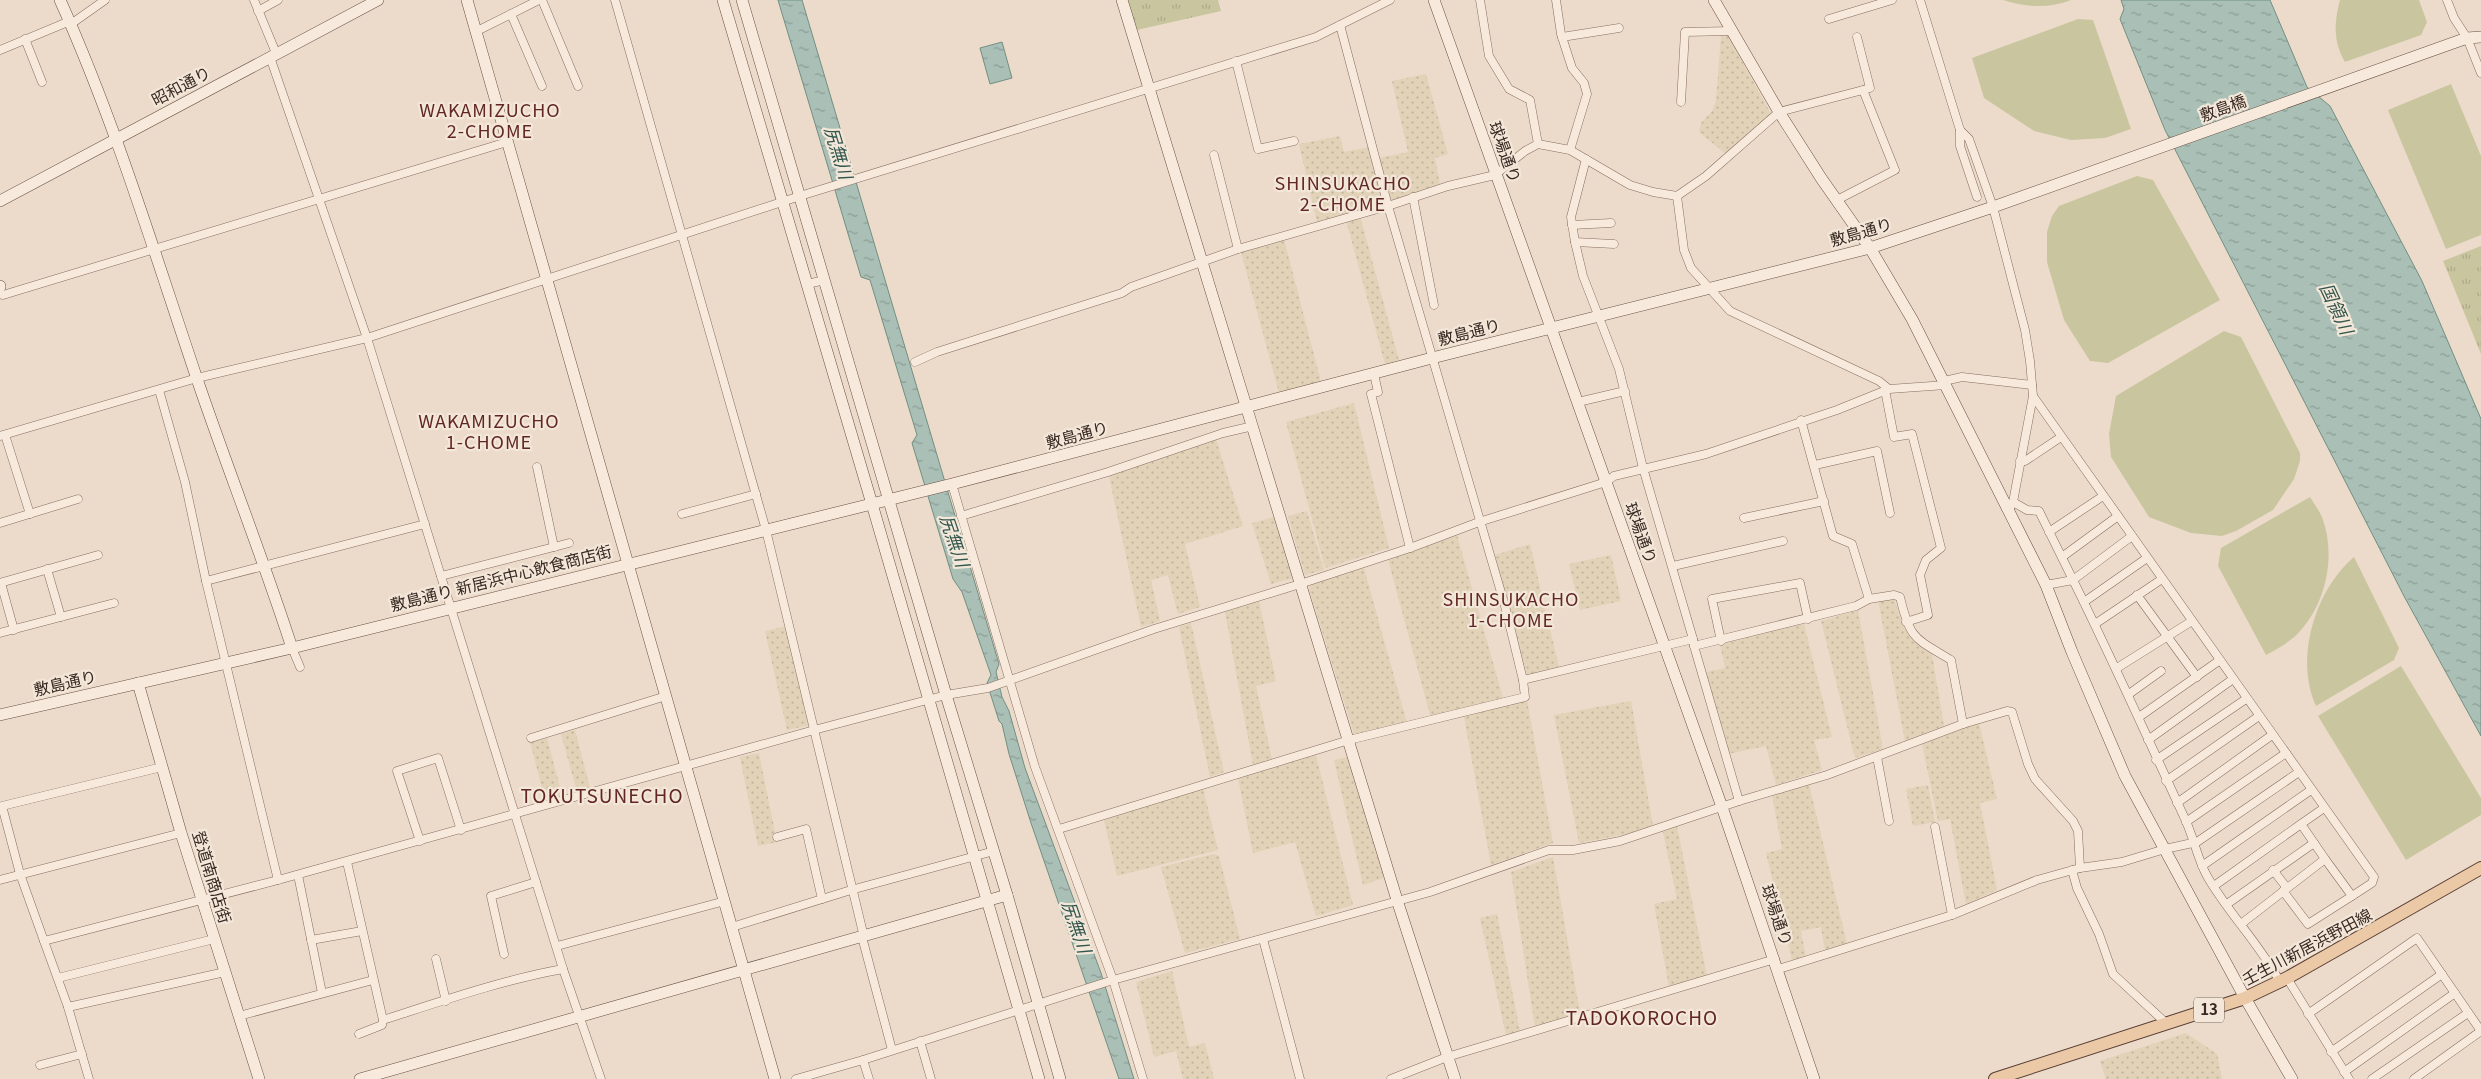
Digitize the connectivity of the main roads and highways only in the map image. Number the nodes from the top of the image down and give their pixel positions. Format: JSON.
{"nodes":[{"id":1,"x":2481,"y":868,"type":"edge"},
{"id":2,"x":1995,"y":1079,"type":"edge"}],
"edges":[{"from":1,"to":2,"type":"main road","name":"壬生川新居浜野田線","number":"13"}]}
